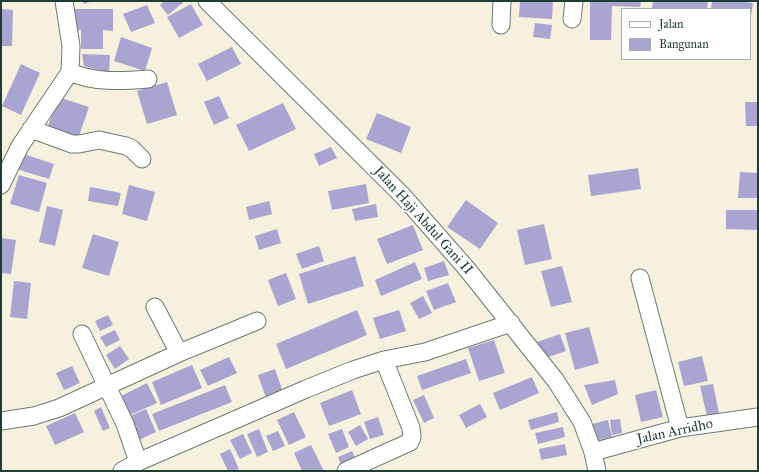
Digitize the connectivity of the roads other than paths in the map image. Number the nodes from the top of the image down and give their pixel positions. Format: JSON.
{"nodes":[{"id":1,"x":64,"y":1,"type":"edge"},
{"id":2,"x":207,"y":1,"type":"edge"},
{"id":3,"x":502,"y":1,"type":"edge"},
{"id":4,"x":574,"y":1,"type":"edge"},
{"id":5,"x":572,"y":19,"type":"dead end"},
{"id":6,"x":501,"y":25,"type":"dead end"},
{"id":7,"x":70,"y":72,"type":"junction"},
{"id":8,"x":148,"y":79,"type":"dead end"},
{"id":9,"x":31,"y":129,"type":"junction"},
{"id":10,"x":142,"y":159,"type":"dead end"},
{"id":11,"x":1,"y":185,"type":"edge"},
{"id":12,"x":640,"y":278,"type":"dead end"},
{"id":13,"x":155,"y":307,"type":"dead end"},
{"id":14,"x":256,"y":321,"type":"dead end"},
{"id":15,"x":511,"y":324,"type":"junction"},
{"id":16,"x":82,"y":334,"type":"dead end"},
{"id":17,"x":179,"y":353,"type":"junction"},
{"id":18,"x":384,"y":360,"type":"junction"},
{"id":19,"x":108,"y":387,"type":"junction"},
{"id":20,"x":758,"y":417,"type":"edge"},
{"id":21,"x":1,"y":421,"type":"edge"},
{"id":22,"x":680,"y":428,"type":"junction"},
{"id":23,"x":593,"y":452,"type":"junction"},
{"id":24,"x":138,"y":462,"type":"junction"},
{"id":25,"x":350,"y":470,"type":"edge"},
{"id":26,"x":122,"y":471,"type":"edge"},
{"id":27,"x":597,"y":471,"type":"edge"}],
"edges":[{"from":1,"to":7,"type":"street"},
{"from":2,"to":15,"type":"street","name":"Jalan Haji Abdul Gani II"},
{"from":3,"to":6,"type":"street"},
{"from":4,"to":5,"type":"street"},
{"from":7,"to":8,"type":"street"},
{"from":7,"to":9,"type":"street"},
{"from":9,"to":10,"type":"street"},
{"from":9,"to":11,"type":"street"},
{"from":12,"to":22,"type":"street"},
{"from":13,"to":17,"type":"street"},
{"from":14,"to":17,"type":"street"},
{"from":15,"to":18,"type":"street"},
{"from":15,"to":23,"type":"street","name":"Jalan Haji Abdul Gani II"},
{"from":16,"to":19,"type":"street"},
{"from":17,"to":19,"type":"street"},
{"from":18,"to":24,"type":"street"},
{"from":18,"to":25,"type":"street"},
{"from":19,"to":21,"type":"street"},
{"from":19,"to":24,"type":"street"},
{"from":20,"to":22,"type":"street","name":"Jalan Arridho"},
{"from":22,"to":23,"type":"street","name":"Jalan Arridho"},
{"from":23,"to":27,"type":"street","name":"Jalan Haji Abdul Gani II"},
{"from":24,"to":26,"type":"street"}]}
